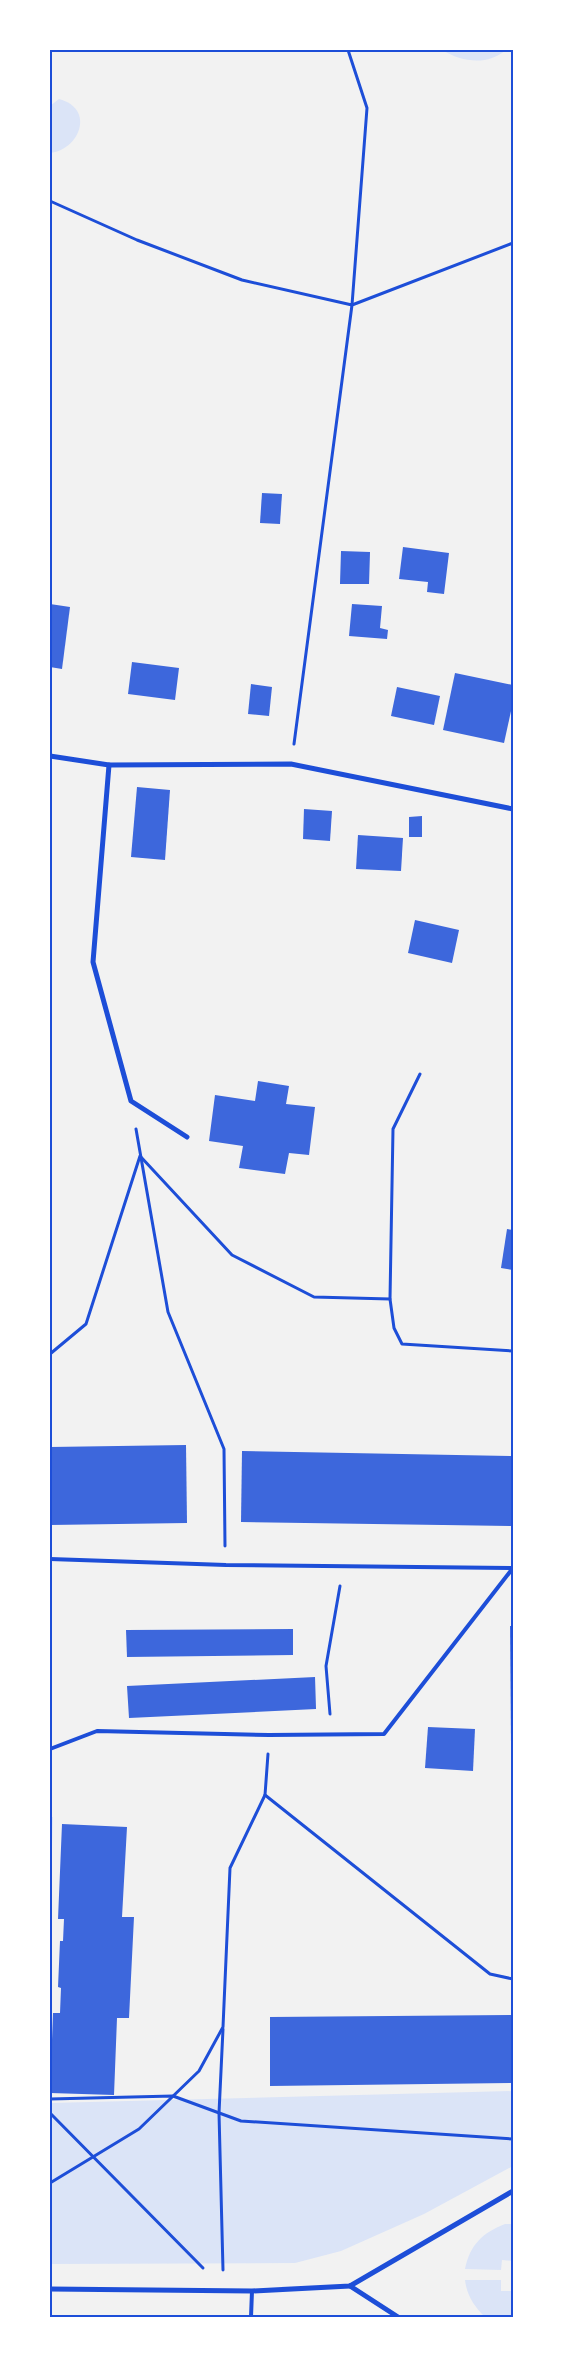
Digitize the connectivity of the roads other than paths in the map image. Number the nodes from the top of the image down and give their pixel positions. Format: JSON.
{"nodes":[{"id":1,"x":50,"y":756,"type":"edge"},
{"id":2,"x":109,"y":765,"type":"junction"},
{"id":3,"x":513,"y":809,"type":"edge"},
{"id":4,"x":186,"y":1137,"type":"dead end"},
{"id":5,"x":50,"y":1559,"type":"edge"},
{"id":6,"x":512,"y":1568,"type":"edge"},
{"id":7,"x":50,"y":1749,"type":"edge"},
{"id":8,"x":513,"y":2191,"type":"edge"},
{"id":9,"x":350,"y":2286,"type":"junction"},
{"id":10,"x":50,"y":2288,"type":"edge"},
{"id":11,"x":252,"y":2291,"type":"junction"},
{"id":12,"x":251,"y":2317,"type":"edge"},
{"id":13,"x":398,"y":2317,"type":"edge"}],
"edges":[{"from":1,"to":2,"type":"street"},
{"from":2,"to":3,"type":"street"},
{"from":2,"to":4,"type":"street"},
{"from":5,"to":6,"type":"lane"},
{"from":6,"to":7,"type":"lane"},
{"from":8,"to":9,"type":"street"},
{"from":9,"to":11,"type":"street"},
{"from":9,"to":13,"type":"street"},
{"from":10,"to":11,"type":"street"},
{"from":11,"to":12,"type":"lane"}]}
